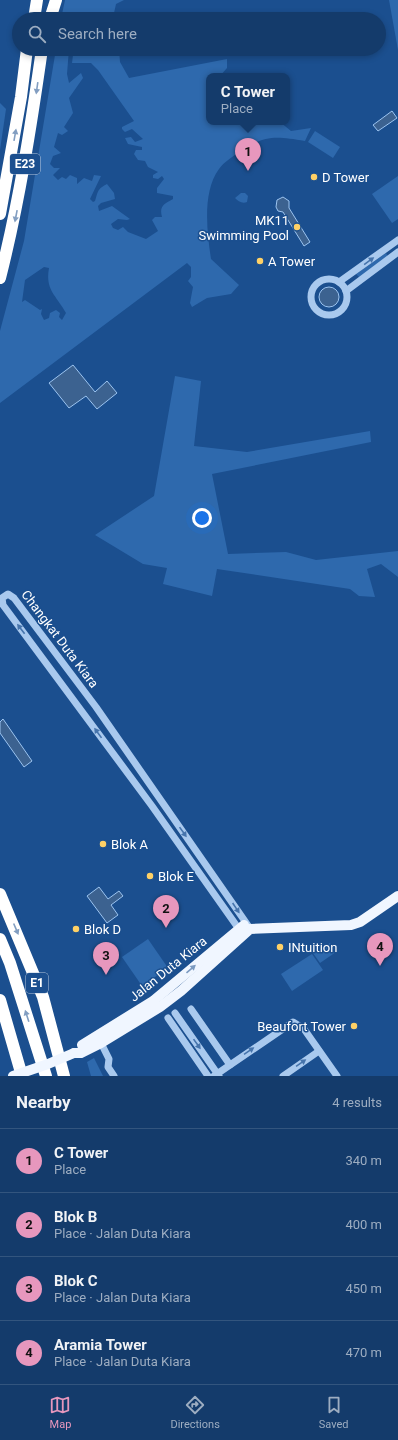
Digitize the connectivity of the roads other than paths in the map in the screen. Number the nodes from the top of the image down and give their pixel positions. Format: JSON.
{"nodes":[{"id":1,"x":29,"y":0,"type":"edge"},
{"id":2,"x":37,"y":0,"type":"edge"},
{"id":3,"x":47,"y":0,"type":"edge"},
{"id":4,"x":56,"y":0,"type":"edge"},
{"id":5,"x":28,"y":12,"type":"edge"},
{"id":6,"x":35,"y":12,"type":"edge"},
{"id":7,"x":45,"y":12,"type":"edge"},
{"id":8,"x":52,"y":12,"type":"edge"},
{"id":9,"x":26,"y":56,"type":"edge"},
{"id":10,"x":41,"y":56,"type":"edge"},
{"id":11,"x":0,"y":214,"type":"edge"},
{"id":12,"x":398,"y":240,"type":"edge"},
{"id":13,"x":398,"y":252,"type":"edge"},
{"id":14,"x":0,"y":278,"type":"edge"},
{"id":15,"x":339,"y":282,"type":"junction"},
{"id":16,"x":346,"y":291,"type":"junction"},
{"id":17,"x":0,"y":894,"type":"edge"},
{"id":18,"x":398,"y":896,"type":"edge"},
{"id":19,"x":247,"y":928,"type":"junction"},
{"id":20,"x":0,"y":939,"type":"edge"},
{"id":21,"x":0,"y":1000,"type":"edge"},
{"id":22,"x":160,"y":1001,"type":"junction"},
{"id":23,"x":191,"y":1009,"type":"dead end"},
{"id":24,"x":175,"y":1013,"type":"dead end"},
{"id":25,"x":168,"y":1018,"type":"dead end"},
{"id":26,"x":102,"y":1043,"type":"junction"},
{"id":27,"x":319,"y":1051,"type":"junction"},
{"id":28,"x":74,"y":1053,"type":"junction"},
{"id":29,"x":230,"y":1065,"type":"junction"},
{"id":30,"x":217,"y":1075,"type":"edge"},
{"id":31,"x":13,"y":1076,"type":"edge"},
{"id":32,"x":22,"y":1076,"type":"edge"},
{"id":33,"x":46,"y":1076,"type":"edge"},
{"id":34,"x":64,"y":1076,"type":"edge"},
{"id":35,"x":114,"y":1076,"type":"edge"},
{"id":36,"x":208,"y":1076,"type":"edge"},
{"id":37,"x":283,"y":1076,"type":"edge"},
{"id":38,"x":337,"y":1076,"type":"edge"}],
"edges":[{"from":1,"to":5,"type":"highway"},
{"from":2,"to":6,"type":"highway"},
{"from":3,"to":7,"type":"highway"},
{"from":4,"to":8,"type":"highway"},
{"from":11,"to":9,"type":"highway","number":"E23","one_way":true},
{"from":10,"to":14,"type":"highway","number":"E23","one_way":true},
{"from":15,"to":12,"type":"street","one_way":true},
{"from":13,"to":16,"type":"street"},
{"from":15,"to":16,"type":"street"},
{"from":15,"to":16,"type":"street"},
{"from":17,"to":34,"type":"highway","number":"E1","one_way":true},
{"from":18,"to":19,"type":"main road"},
{"from":19,"to":19,"type":"street","name":"Changkat Duta Kiara","one_way":true},
{"from":19,"to":22,"type":"main road","name":"Jalan Duta Kiara"},
{"from":33,"to":20,"type":"highway","number":"E1","one_way":true},
{"from":21,"to":32,"type":"highway"},
{"from":22,"to":26,"type":"main road","name":"Jalan Duta Kiara"},
{"from":22,"to":28,"type":"main road","name":"Jalan Duta Kiara"},
{"from":23,"to":29,"type":"street"},
{"from":24,"to":30,"type":"street","one_way":true},
{"from":25,"to":36,"type":"street"},
{"from":26,"to":28,"type":"main road","name":"Jalan Duta Kiara"},
{"from":26,"to":35,"type":"street"},
{"from":29,"to":27,"type":"street","one_way":true},
{"from":37,"to":27,"type":"street","one_way":true},
{"from":27,"to":38,"type":"street"},
{"from":28,"to":31,"type":"main road","name":"Jalan Duta Kiara","bridge":true},
{"from":29,"to":30,"type":"street"}]}
